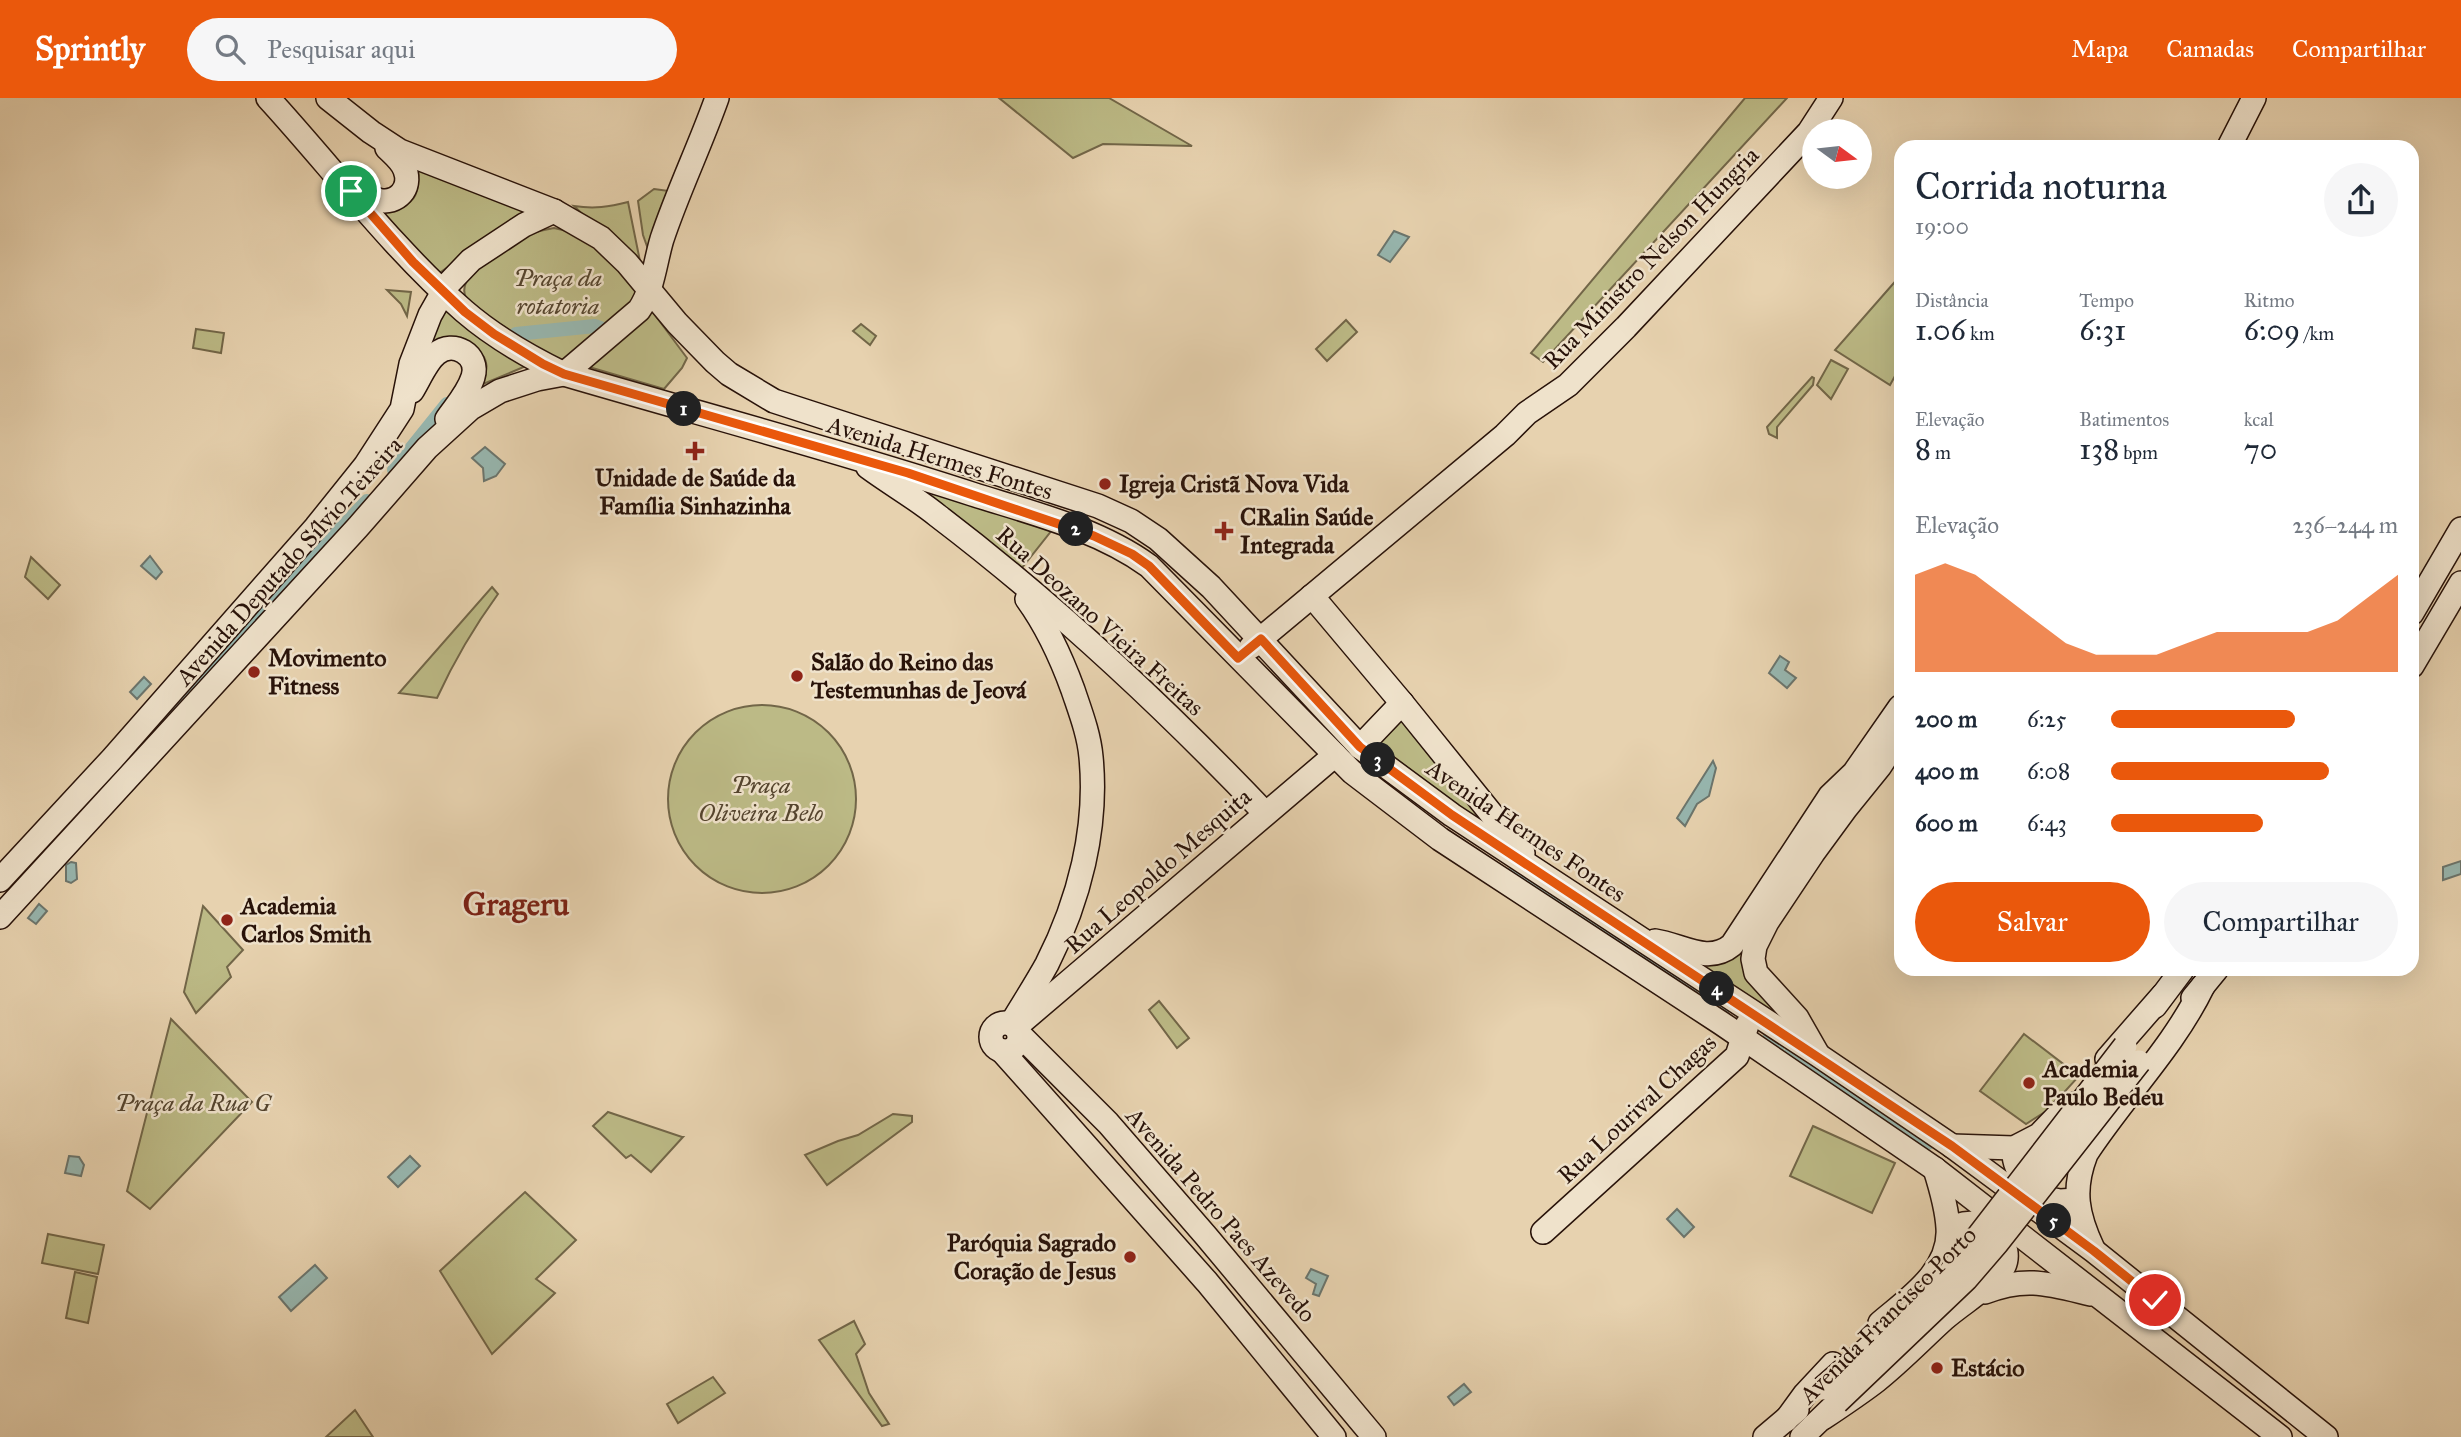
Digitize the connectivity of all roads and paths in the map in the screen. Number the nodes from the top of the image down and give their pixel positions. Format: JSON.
{"nodes":[{"id":1,"x":268,"y":98,"type":"edge"},
{"id":2,"x":328,"y":98,"type":"edge"},
{"id":3,"x":717,"y":98,"type":"edge"},
{"id":4,"x":1831,"y":98,"type":"edge"},
{"id":5,"x":2255,"y":98,"type":"edge"},
{"id":6,"x":371,"y":132,"type":"junction"},
{"id":7,"x":2233,"y":140,"type":"edge"},
{"id":8,"x":308,"y":142,"type":"junction"},
{"id":9,"x":554,"y":211,"type":"junction"},
{"id":10,"x":648,"y":288,"type":"junction"},
{"id":11,"x":443,"y":291,"type":"junction"},
{"id":12,"x":564,"y":374,"type":"junction"},
{"id":13,"x":402,"y":409,"type":"junction"},
{"id":14,"x":427,"y":448,"type":"junction"},
{"id":15,"x":854,"y":457,"type":"junction"},
{"id":16,"x":2461,"y":529,"type":"edge"},
{"id":17,"x":1004,"y":569,"type":"junction"},
{"id":18,"x":2461,"y":583,"type":"edge"},
{"id":19,"x":1312,"y":596,"type":"junction"},
{"id":20,"x":2419,"y":601,"type":"edge"},
{"id":21,"x":1261,"y":639,"type":"junction"},
{"id":22,"x":2419,"y":654,"type":"edge"},
{"id":23,"x":1238,"y":658,"type":"junction"},
{"id":24,"x":1402,"y":703,"type":"junction"},
{"id":25,"x":1894,"y":715,"type":"edge"},
{"id":26,"x":1894,"y":744,"type":"edge"},
{"id":27,"x":1360,"y":747,"type":"junction"},
{"id":28,"x":1335,"y":755,"type":"junction"},
{"id":29,"x":1265,"y":813,"type":"junction"},
{"id":30,"x":1536,"y":870,"type":"junction"},
{"id":31,"x":0,"y":880,"type":"edge"},
{"id":32,"x":1770,"y":904,"type":"junction"},
{"id":33,"x":0,"y":917,"type":"edge"},
{"id":34,"x":1640,"y":939,"type":"junction"},
{"id":35,"x":1756,"y":973,"type":"junction"},
{"id":36,"x":2177,"y":976,"type":"edge"},
{"id":37,"x":2209,"y":978,"type":"edge"},
{"id":38,"x":2162,"y":996,"type":"junction"},
{"id":39,"x":1751,"y":1012,"type":"junction"},
{"id":40,"x":1016,"y":1028,"type":"junction"},
{"id":41,"x":1744,"y":1039,"type":"junction"},
{"id":42,"x":2132,"y":1054,"type":"junction"},
{"id":43,"x":1818,"y":1055,"type":"junction"},
{"id":44,"x":1952,"y":1146,"type":"junction"},
{"id":45,"x":2014,"y":1148,"type":"junction"},
{"id":46,"x":1935,"y":1169,"type":"junction"},
{"id":47,"x":2077,"y":1200,"type":"junction"},
{"id":48,"x":1949,"y":1231,"type":"junction"},
{"id":49,"x":1543,"y":1232,"type":"dead end"},
{"id":50,"x":2094,"y":1251,"type":"junction"},
{"id":51,"x":1232,"y":1267,"type":"junction"},
{"id":52,"x":1207,"y":1282,"type":"junction"},
{"id":53,"x":2102,"y":1297,"type":"junction"},
{"id":54,"x":1969,"y":1299,"type":"junction"},
{"id":55,"x":1828,"y":1403,"type":"junction"},
{"id":56,"x":1786,"y":1420,"type":"junction"},
{"id":57,"x":1366,"y":1429,"type":"edge"},
{"id":58,"x":1332,"y":1435,"type":"edge"},
{"id":59,"x":1765,"y":1437,"type":"edge"},
{"id":60,"x":1802,"y":1437,"type":"edge"},
{"id":61,"x":2280,"y":1437,"type":"edge"},
{"id":62,"x":2326,"y":1437,"type":"edge"}],
"edges":[{"from":1,"to":8,"type":"main road"},
{"from":2,"to":6,"type":"main road"},
{"from":3,"to":10,"type":"main road","name":"Avenida Deputado Sílvio Teixeira"},
{"from":4,"to":19,"type":"main road","name":"Rua Ministro Nelson Hungria"},
{"from":5,"to":7,"type":"main road"},
{"from":6,"to":8,"type":"main road"},
{"from":6,"to":9,"type":"main road","name":"Avenida Hermes Fontes"},
{"from":8,"to":11,"type":"main road","name":"Avenida Hermes Fontes"},
{"from":9,"to":10,"type":"main road","name":"Avenida Hermes Fontes"},
{"from":9,"to":11,"type":"main road","name":"Avenida Deputado Sílvio Teixeira"},
{"from":10,"to":12,"type":"main road","name":"Avenida Deputado Sílvio Teixeira"},
{"from":10,"to":21,"type":"main road","name":"Avenida Hermes Fontes"},
{"from":11,"to":12,"type":"main road","name":"Avenida Hermes Fontes"},
{"from":11,"to":13,"type":"main road","name":"Avenida Deputado Sílvio Teixeira"},
{"from":12,"to":14,"type":"main road","name":"Avenida Deputado Sílvio Teixeira"},
{"from":12,"to":15,"type":"main road","name":"Avenida Hermes Fontes"},
{"from":13,"to":14,"type":"main road"},
{"from":13,"to":31,"type":"main road","name":"Avenida Deputado Sílvio Teixeira"},
{"from":14,"to":33,"type":"main road","name":"Avenida Deputado Sílvio Teixeira"},
{"from":15,"to":17,"type":"main road","name":"Rua Deozano Vieira Freitas"},
{"from":15,"to":23,"type":"main road","name":"Avenida Hermes Fontes"},
{"from":16,"to":20,"type":"main road"},
{"from":17,"to":29,"type":"main road","name":"Rua Deozano Vieira Freitas"},
{"from":17,"to":40,"type":"main road"},
{"from":18,"to":22,"type":"main road"},
{"from":19,"to":21,"type":"main road","name":"Rua Ministro Nelson Hungria"},
{"from":19,"to":24,"type":"main road"},
{"from":21,"to":23,"type":"main road","name":"Rua Ministro Nelson Hungria"},
{"from":21,"to":27,"type":"main road","name":"Avenida Hermes Fontes"},
{"from":23,"to":28,"type":"main road","name":"Avenida Hermes Fontes"},
{"from":24,"to":27,"type":"main road"},
{"from":24,"to":30,"type":"main road"},
{"from":25,"to":32,"type":"main road"},
{"from":26,"to":32,"type":"main road"},
{"from":27,"to":30,"type":"main road","name":"Avenida Hermes Fontes"},
{"from":28,"to":29,"type":"main road","name":"Rua Leopoldo Mesquita"},
{"from":28,"to":41,"type":"main road","name":"Avenida Hermes Fontes"},
{"from":29,"to":40,"type":"main road","name":"Rua Leopoldo Mesquita"},
{"from":30,"to":34,"type":"main road","name":"Avenida Hermes Fontes"},
{"from":32,"to":34,"type":"main road"},
{"from":32,"to":35,"type":"main road","name":"Rua Lourival Chagas"},
{"from":34,"to":39,"type":"main road","name":"Avenida Hermes Fontes"},
{"from":35,"to":39,"type":"main road","name":"Rua Lourival Chagas"},
{"from":35,"to":43,"type":"main road"},
{"from":36,"to":38,"type":"main road"},
{"from":37,"to":42,"type":"main road"},
{"from":37,"to":47,"type":"main road"},
{"from":38,"to":42,"type":"main road"},
{"from":38,"to":45,"type":"main road"},
{"from":39,"to":41,"type":"main road","name":"Rua Lourival Chagas"},
{"from":39,"to":43,"type":"main road","name":"Avenida Hermes Fontes"},
{"from":40,"to":51,"type":"main road","name":"Avenida Pedro Paes Azevedo"},
{"from":40,"to":52,"type":"main road"},
{"from":41,"to":46,"type":"main road","name":"Avenida Hermes Fontes"},
{"from":41,"to":49,"type":"main road","name":"Rua Lourival Chagas"},
{"from":42,"to":55,"type":"main road","name":"Avenida Francisco Porto","bridge":true},
{"from":43,"to":44,"type":"main road","name":"Avenida Hermes Fontes"},
{"from":44,"to":45,"type":"main road"},
{"from":44,"to":50,"type":"main road","name":"Avenida Hermes Fontes"},
{"from":45,"to":47,"type":"main road"},
{"from":46,"to":48,"type":"main road"},
{"from":46,"to":53,"type":"main road","name":"Avenida Hermes Fontes"},
{"from":47,"to":50,"type":"main road"},
{"from":48,"to":54,"type":"main road"},
{"from":48,"to":56,"type":"main road"},
{"from":50,"to":62,"type":"main road","name":"Avenida Hermes Fontes"},
{"from":51,"to":52,"type":"main road"},
{"from":51,"to":57,"type":"main road","name":"Avenida Pedro Paes Azevedo"},
{"from":52,"to":58,"type":"main road"},
{"from":53,"to":54,"type":"main road"},
{"from":53,"to":61,"type":"main road","name":"Avenida Hermes Fontes"},
{"from":54,"to":55,"type":"main road"},
{"from":55,"to":56,"type":"main road","name":"Avenida Francisco Porto"},
{"from":55,"to":60,"type":"main road","name":"Avenida Francisco Porto"},
{"from":56,"to":59,"type":"main road","name":"Avenida Francisco Porto"},
{"from":57,"to":58,"type":"main road"}]}
